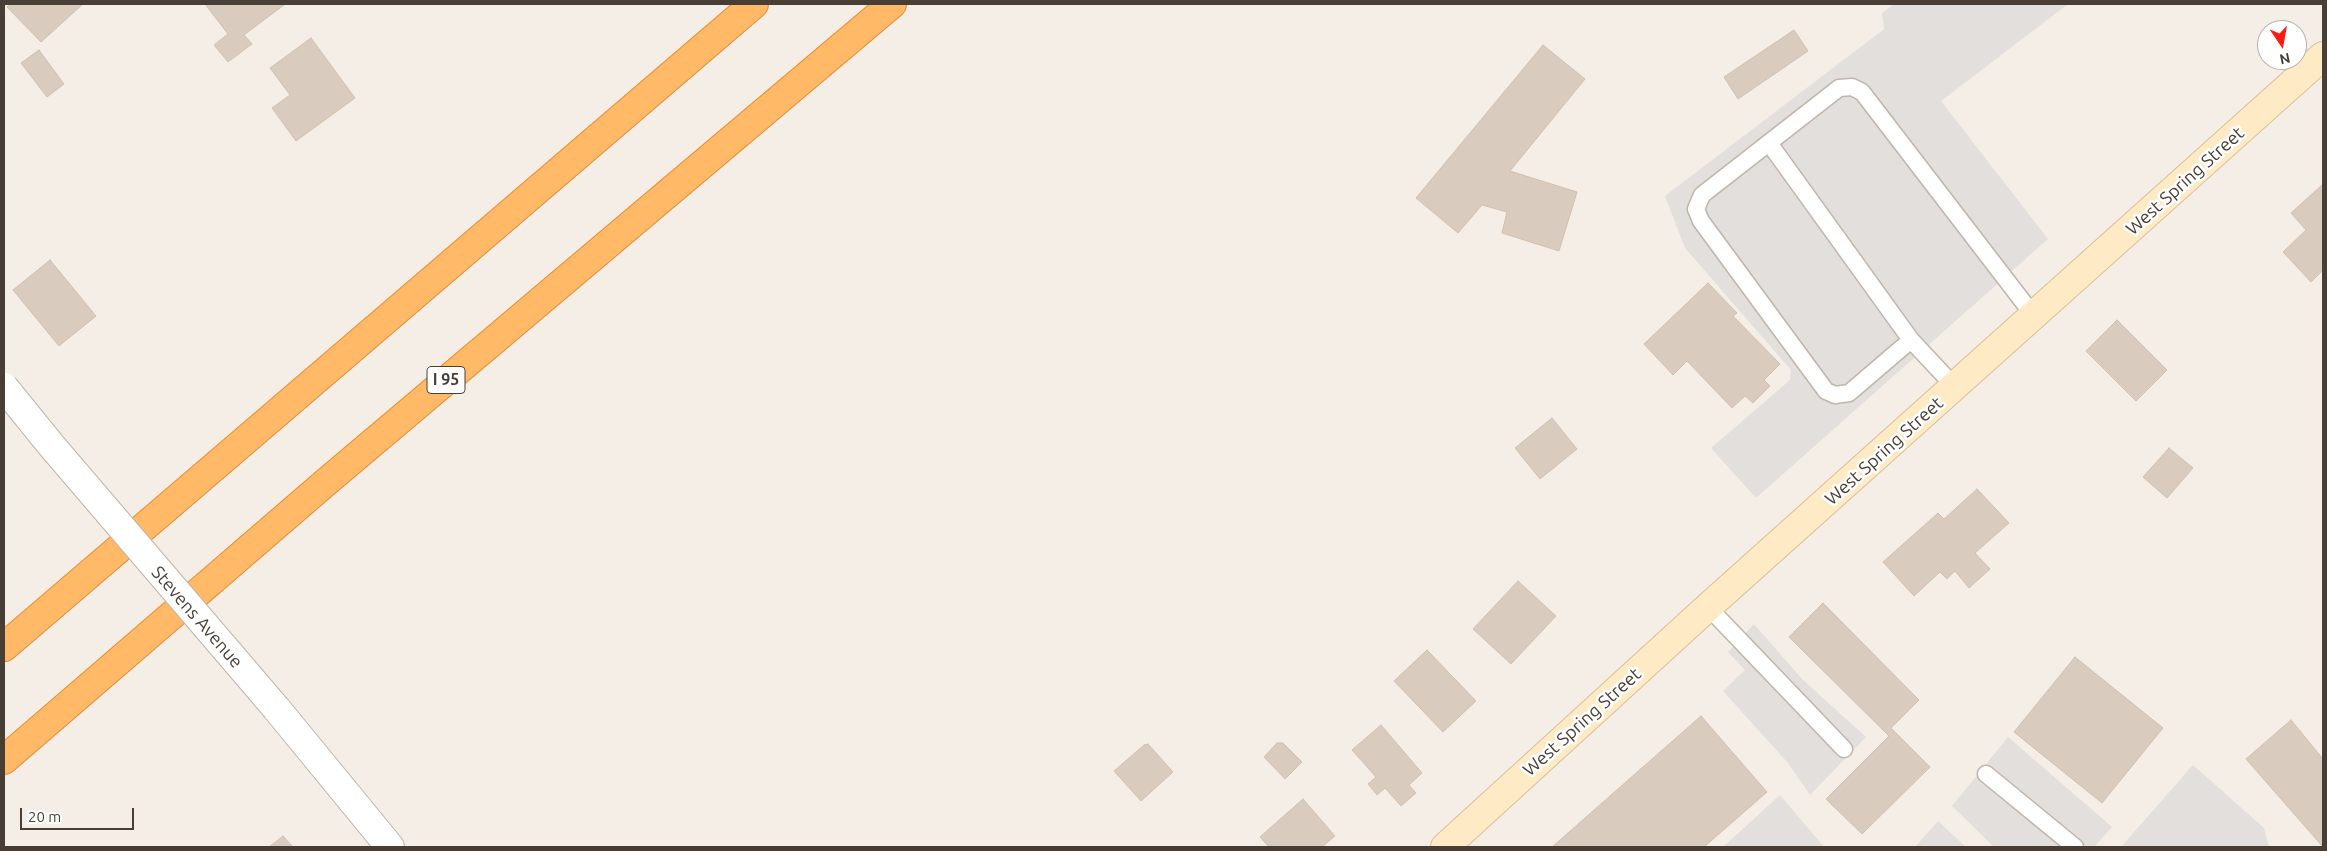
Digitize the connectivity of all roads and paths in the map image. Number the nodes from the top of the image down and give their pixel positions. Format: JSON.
{"nodes":[{"id":1,"x":754,"y":4,"type":"edge"},
{"id":2,"x":892,"y":4,"type":"edge"},
{"id":3,"x":2323,"y":56,"type":"edge"},
{"id":4,"x":1769,"y":143,"type":"junction"},
{"id":5,"x":2034,"y":316,"type":"junction"},
{"id":6,"x":1911,"y":340,"type":"junction"},
{"id":7,"x":4,"y":387,"type":"edge"},
{"id":8,"x":1955,"y":387,"type":"junction"},
{"id":9,"x":1708,"y":607,"type":"junction"},
{"id":10,"x":4,"y":648,"type":"edge"},
{"id":11,"x":1844,"y":749,"type":"dead end"},
{"id":12,"x":5,"y":759,"type":"edge"},
{"id":13,"x":1986,"y":774,"type":"dead end"},
{"id":14,"x":1448,"y":846,"type":"edge"},
{"id":15,"x":390,"y":847,"type":"edge"},
{"id":16,"x":2075,"y":847,"type":"edge"}],
"edges":[{"from":1,"to":10,"type":"highway"},
{"from":2,"to":12,"type":"highway","number":"I 95"},
{"from":3,"to":5,"type":"main road","name":"West Spring Street"},
{"from":4,"to":5,"type":"lane"},
{"from":4,"to":6,"type":"lane"},
{"from":4,"to":6,"type":"lane"},
{"from":5,"to":8,"type":"main road","name":"West Spring Street"},
{"from":6,"to":8,"type":"lane"},
{"from":7,"to":15,"type":"street","name":"Stevens Avenue","bridge":true},
{"from":8,"to":9,"type":"main road","name":"West Spring Street"},
{"from":9,"to":11,"type":"lane"},
{"from":9,"to":14,"type":"main road","name":"West Spring Street"},
{"from":13,"to":16,"type":"lane"}]}
